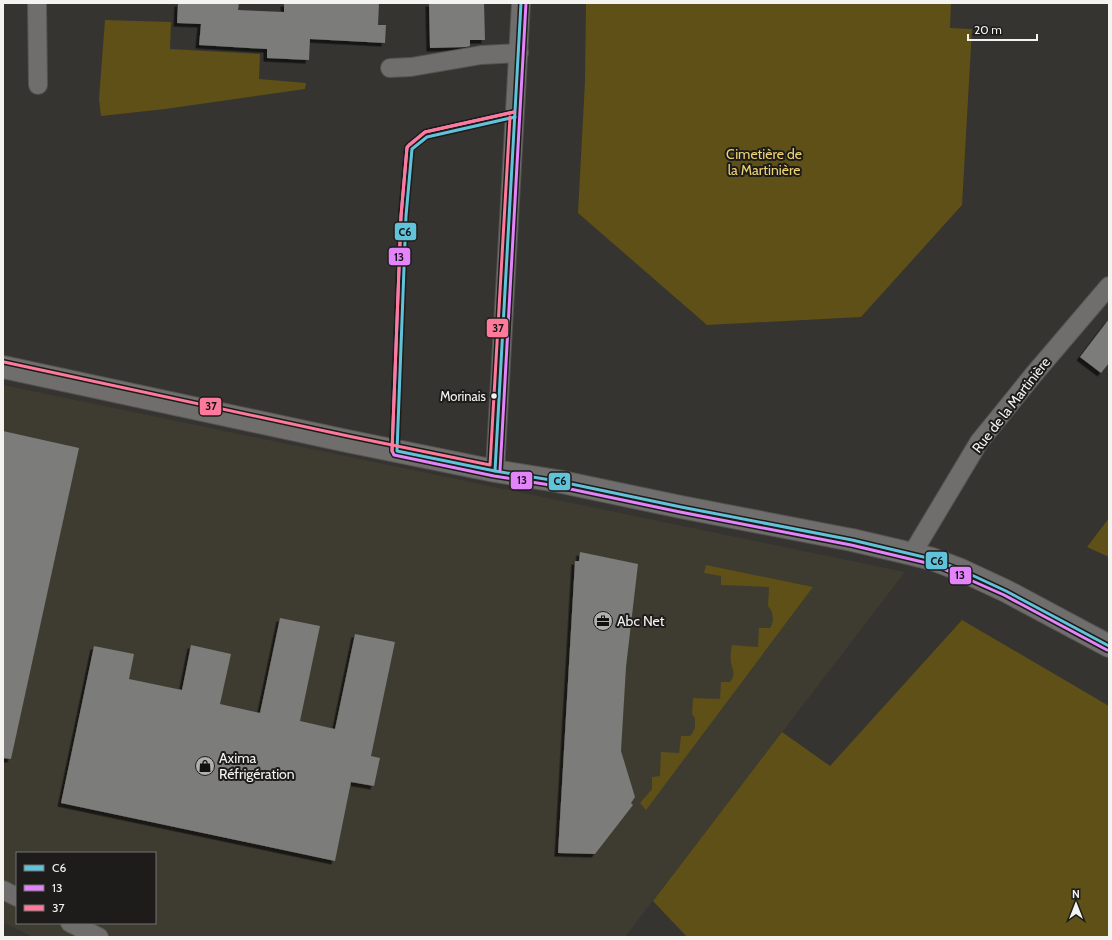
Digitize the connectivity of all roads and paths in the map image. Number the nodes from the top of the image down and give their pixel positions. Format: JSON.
{"nodes":[{"id":1,"x":37,"y":3,"type":"edge"},
{"id":2,"x":521,"y":3,"type":"edge"},
{"id":3,"x":519,"y":53,"type":"junction"},
{"id":4,"x":390,"y":68,"type":"dead end"},
{"id":5,"x":38,"y":85,"type":"dead end"},
{"id":6,"x":1109,"y":286,"type":"edge"},
{"id":7,"x":3,"y":367,"type":"edge"},
{"id":8,"x":495,"y":471,"type":"junction"},
{"id":9,"x":912,"y":554,"type":"junction"},
{"id":10,"x":1109,"y":646,"type":"edge"},
{"id":11,"x":3,"y":890,"type":"edge"},
{"id":12,"x":16,"y":896,"type":"edge"},
{"id":13,"x":72,"y":924,"type":"edge"},
{"id":14,"x":99,"y":937,"type":"edge"}],
"edges":[{"from":1,"to":5,"type":"street"},
{"from":2,"to":3,"type":"street"},
{"from":3,"to":4,"type":"street"},
{"from":3,"to":8,"type":"street"},
{"from":6,"to":9,"type":"street","name":"Rue de la Martinière"},
{"from":7,"to":8,"type":"street"},
{"from":8,"to":9,"type":"street"},
{"from":9,"to":10,"type":"street"},
{"from":11,"to":12,"type":"street"},
{"from":13,"to":14,"type":"street"}]}
